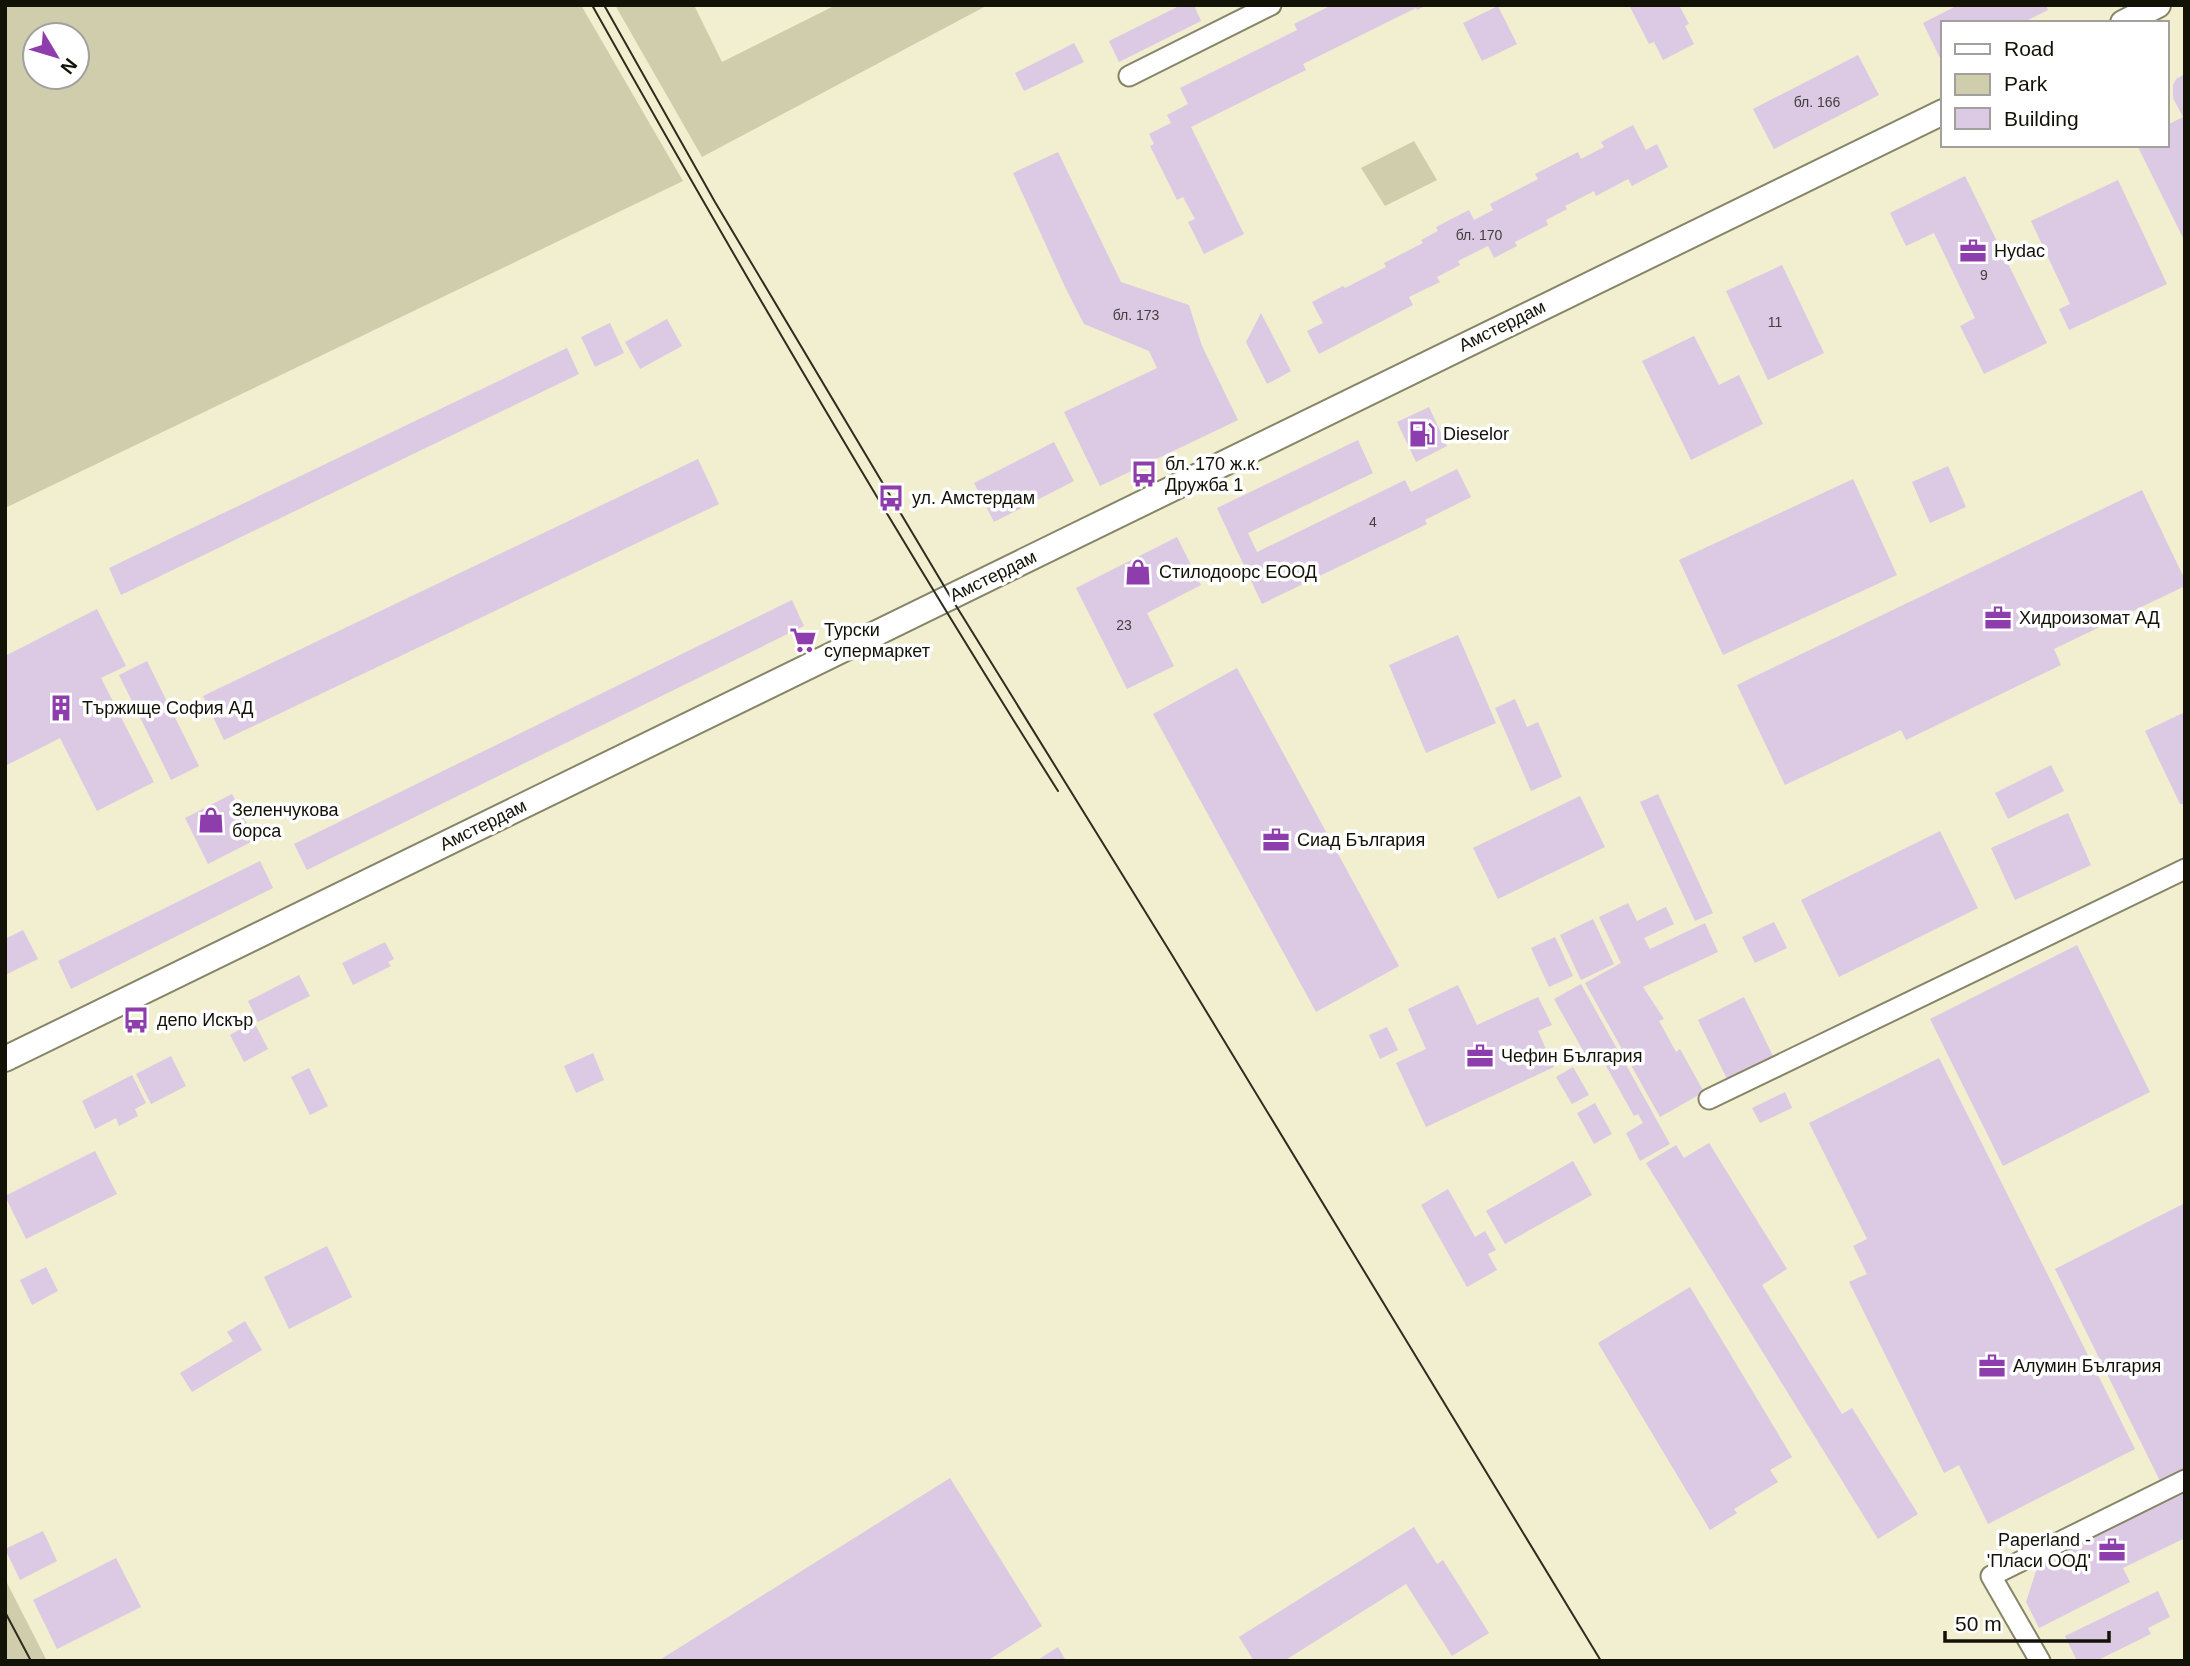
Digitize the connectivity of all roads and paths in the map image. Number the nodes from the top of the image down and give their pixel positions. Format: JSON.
{"nodes":[{"id":1,"x":1271,"y":5,"type":"edge"},
{"id":2,"x":2158,"y":5,"type":"edge"},
{"id":3,"x":2127,"y":21,"type":"edge"},
{"id":4,"x":1129,"y":76,"type":"dead end"},
{"id":5,"x":1941,"y":113,"type":"edge"},
{"id":6,"x":2185,"y":869,"type":"edge"},
{"id":7,"x":5,"y":1059,"type":"edge"},
{"id":8,"x":1709,"y":1099,"type":"dead end"},
{"id":9,"x":2185,"y":1480,"type":"edge"},
{"id":10,"x":2040,"y":1661,"type":"edge"}],
"edges":[{"from":1,"to":4,"type":"street"},
{"from":2,"to":3,"type":"street"},
{"from":5,"to":7,"type":"street","name":"Амстердам"},
{"from":6,"to":8,"type":"street"},
{"from":9,"to":10,"type":"street"}]}
